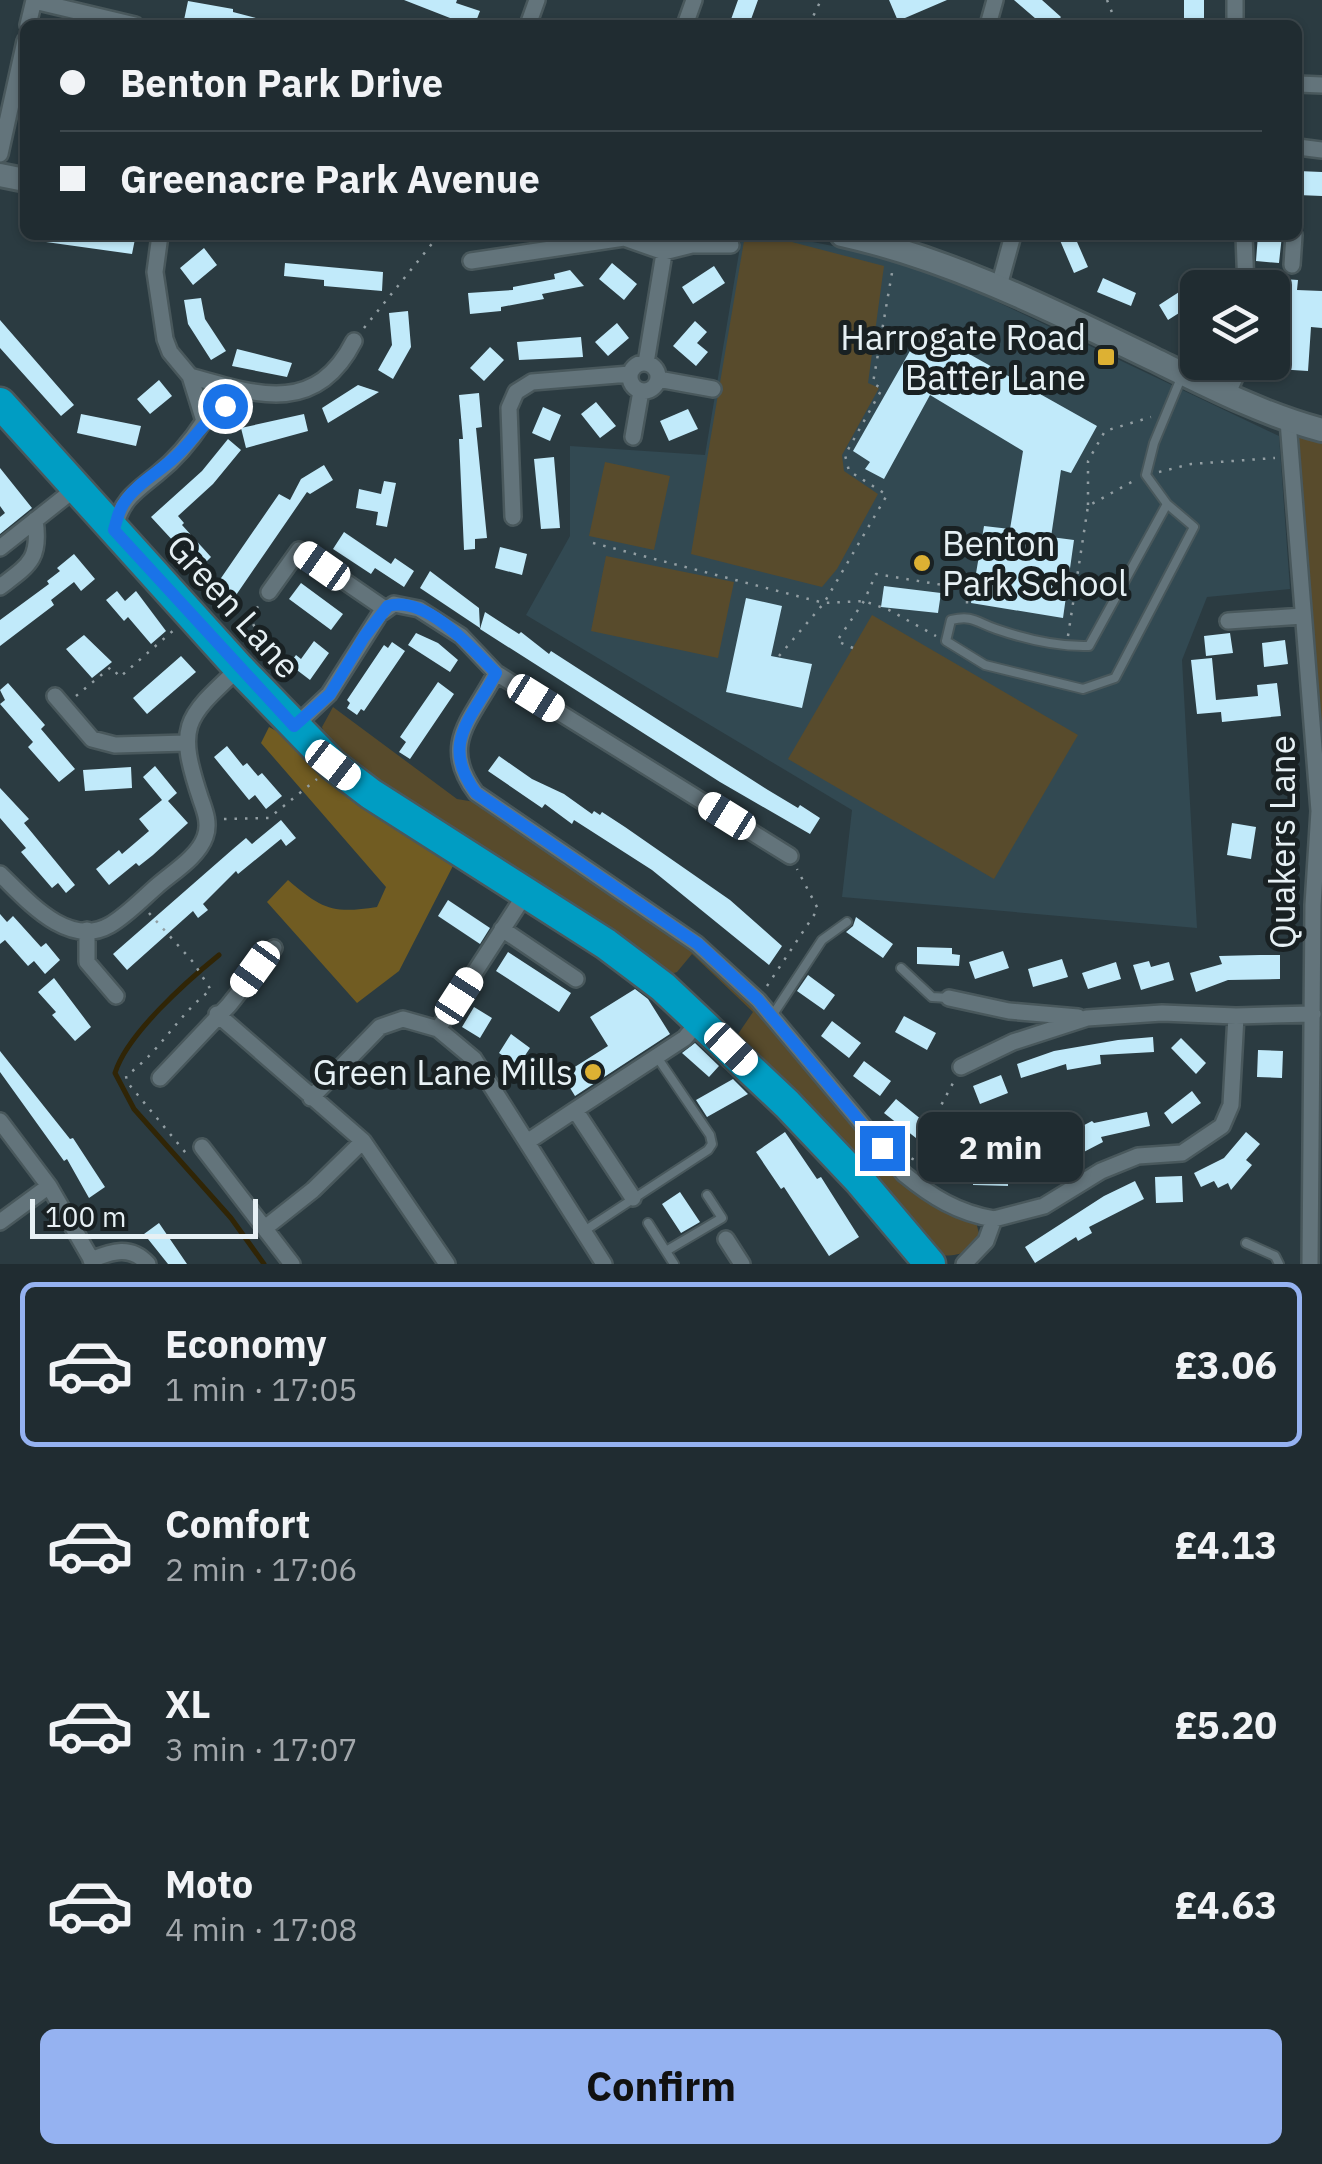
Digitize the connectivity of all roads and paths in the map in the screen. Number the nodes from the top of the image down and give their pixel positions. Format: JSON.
{"nodes":[{"id":1,"x":34,"y":0,"type":"edge"},
{"id":2,"x":115,"y":20,"type":"edge"},
{"id":3,"x":20,"y":64,"type":"edge"},
{"id":4,"x":0,"y":154,"type":"edge"},
{"id":5,"x":159,"y":240,"type":"edge"},
{"id":6,"x":435,"y":240,"type":"edge"},
{"id":7,"x":611,"y":240,"type":"edge"},
{"id":8,"x":630,"y":240,"type":"edge"},
{"id":9,"x":666,"y":240,"type":"edge"},
{"id":10,"x":865,"y":240,"type":"edge"},
{"id":11,"x":1012,"y":240,"type":"edge"},
{"id":12,"x":1244,"y":240,"type":"edge"},
{"id":13,"x":1294,"y":240,"type":"edge"},
{"id":14,"x":730,"y":245,"type":"dead end"},
{"id":15,"x":895,"y":251,"type":"junction"},
{"id":16,"x":664,"y":252,"type":"junction"},
{"id":17,"x":471,"y":261,"type":"dead end"},
{"id":18,"x":1292,"y":265,"type":"dead end"},
{"id":19,"x":1245,"y":270,"type":"edge"},
{"id":20,"x":1000,"y":286,"type":"junction"},
{"id":21,"x":354,"y":341,"type":"joint"},
{"id":22,"x":646,"y":363,"type":"junction"},
{"id":23,"x":1180,"y":373,"type":"edge"},
{"id":24,"x":630,"y":374,"type":"junction"},
{"id":25,"x":190,"y":376,"type":"junction"},
{"id":26,"x":658,"y":379,"type":"junction"},
{"id":27,"x":1180,"y":380,"type":"edge"},
{"id":28,"x":1196,"y":380,"type":"edge"},
{"id":29,"x":1234,"y":380,"type":"edge"},
{"id":30,"x":713,"y":388,"type":"dead end"},
{"id":31,"x":641,"y":391,"type":"junction"},
{"id":32,"x":245,"y":392,"type":"junction"},
{"id":33,"x":1227,"y":395,"type":"junction"},
{"id":34,"x":0,"y":402,"type":"edge"},
{"id":35,"x":1167,"y":412,"type":"junction"},
{"id":36,"x":204,"y":421,"type":"junction"},
{"id":37,"x":1288,"y":421,"type":"junction"},
{"id":38,"x":1322,"y":430,"type":"edge"},
{"id":39,"x":632,"y":438,"type":"dead end"},
{"id":40,"x":1291,"y":457,"type":"junction"},
{"id":41,"x":1146,"y":475,"type":"junction"},
{"id":42,"x":76,"y":488,"type":"junction"},
{"id":43,"x":1167,"y":504,"type":"junction"},
{"id":44,"x":1088,"y":506,"type":"junction"},
{"id":45,"x":513,"y":517,"type":"dead end"},
{"id":46,"x":35,"y":520,"type":"junction"},
{"id":47,"x":114,"y":530,"type":"junction"},
{"id":48,"x":593,"y":544,"type":"dead end"},
{"id":49,"x":0,"y":548,"type":"edge"},
{"id":50,"x":0,"y":588,"type":"edge"},
{"id":51,"x":269,"y":592,"type":"joint"},
{"id":52,"x":864,"y":601,"type":"junction"},
{"id":53,"x":824,"y":604,"type":"junction"},
{"id":54,"x":384,"y":609,"type":"junction"},
{"id":55,"x":968,"y":616,"type":"junction"},
{"id":56,"x":1303,"y":616,"type":"junction"},
{"id":57,"x":1228,"y":621,"type":"dead end"},
{"id":58,"x":180,"y":625,"type":"dead end"},
{"id":59,"x":946,"y":641,"type":"junction"},
{"id":60,"x":1067,"y":647,"type":"junction"},
{"id":61,"x":853,"y":648,"type":"dead end"},
{"id":62,"x":779,"y":656,"type":"dead end"},
{"id":63,"x":239,"y":668,"type":"junction"},
{"id":64,"x":496,"y":673,"type":"junction"},
{"id":65,"x":59,"y":701,"type":"joint"},
{"id":66,"x":294,"y":726,"type":"junction"},
{"id":67,"x":186,"y":743,"type":"junction"},
{"id":68,"x":333,"y":765,"type":"junction"},
{"id":69,"x":1320,"y":809,"type":"edge"},
{"id":70,"x":207,"y":820,"type":"junction"},
{"id":71,"x":790,"y":856,"type":"dead end"},
{"id":72,"x":0,"y":874,"type":"edge"},
{"id":73,"x":804,"y":882,"type":"dead end"},
{"id":74,"x":526,"y":893,"type":"junction"},
{"id":75,"x":139,"y":902,"type":"junction"},
{"id":76,"x":847,"y":922,"type":"dead end"},
{"id":77,"x":502,"y":929,"type":"junction"},
{"id":78,"x":88,"y":930,"type":"junction"},
{"id":79,"x":274,"y":948,"type":"dead end"},
{"id":80,"x":901,"y":968,"type":"dead end"},
{"id":81,"x":576,"y":979,"type":"dead end"},
{"id":82,"x":116,"y":996,"type":"dead end"},
{"id":83,"x":949,"y":998,"type":"joint"},
{"id":84,"x":758,"y":1000,"type":"junction"},
{"id":85,"x":217,"y":1014,"type":"junction"},
{"id":86,"x":1312,"y":1014,"type":"junction"},
{"id":87,"x":772,"y":1016,"type":"junction"},
{"id":88,"x":1236,"y":1016,"type":"junction"},
{"id":89,"x":1087,"y":1018,"type":"junction"},
{"id":90,"x":700,"y":1020,"type":"junction"},
{"id":91,"x":438,"y":1029,"type":"junction"},
{"id":92,"x":657,"y":1057,"type":"junction"},
{"id":93,"x":958,"y":1073,"type":"joint"},
{"id":94,"x":160,"y":1078,"type":"dead end"},
{"id":95,"x":311,"y":1098,"type":"junction"},
{"id":96,"x":575,"y":1110,"type":"junction"},
{"id":97,"x":0,"y":1120,"type":"edge"},
{"id":98,"x":363,"y":1142,"type":"junction"},
{"id":99,"x":527,"y":1142,"type":"junction"},
{"id":100,"x":202,"y":1148,"type":"dead end"},
{"id":101,"x":197,"y":1166,"type":"dead end"},
{"id":102,"x":904,"y":1174,"type":"junction"},
{"id":103,"x":49,"y":1186,"type":"junction"},
{"id":104,"x":707,"y":1194,"type":"dead end"},
{"id":105,"x":634,"y":1198,"type":"junction"},
{"id":106,"x":994,"y":1219,"type":"junction"},
{"id":107,"x":0,"y":1222,"type":"edge"},
{"id":108,"x":648,"y":1223,"type":"dead end"},
{"id":109,"x":265,"y":1228,"type":"junction"},
{"id":110,"x":584,"y":1231,"type":"junction"},
{"id":111,"x":726,"y":1239,"type":"dead end"},
{"id":112,"x":1246,"y":1243,"type":"dead end"},
{"id":113,"x":666,"y":1251,"type":"junction"},
{"id":114,"x":93,"y":1262,"type":"edge"},
{"id":115,"x":148,"y":1264,"type":"edge"},
{"id":116,"x":292,"y":1264,"type":"edge"},
{"id":117,"x":446,"y":1264,"type":"edge"},
{"id":118,"x":604,"y":1264,"type":"edge"},
{"id":119,"x":674,"y":1264,"type":"edge"},
{"id":120,"x":742,"y":1264,"type":"edge"},
{"id":121,"x":930,"y":1264,"type":"edge"},
{"id":122,"x":964,"y":1264,"type":"edge"},
{"id":123,"x":1279,"y":1264,"type":"edge"},
{"id":124,"x":1310,"y":1264,"type":"edge"}],
"edges":[{"from":1,"to":2,"type":"street"},
{"from":3,"to":4,"type":"street"},
{"from":5,"to":25,"type":"street"},
{"from":6,"to":21,"type":"path"},
{"from":7,"to":17,"type":"street"},
{"from":8,"to":16,"type":"street"},
{"from":9,"to":16,"type":"street"},
{"from":10,"to":15,"type":"main road"},
{"from":11,"to":20,"type":"street"},
{"from":12,"to":19,"type":"street"},
{"from":13,"to":18,"type":"street"},
{"from":14,"to":16,"type":"street"},
{"from":15,"to":20,"type":"main road"},
{"from":15,"to":53,"type":"path"},
{"from":16,"to":22,"type":"street"},
{"from":20,"to":23,"type":"main road"},
{"from":21,"to":32,"type":"street"},
{"from":22,"to":24,"type":"street"},
{"from":22,"to":26,"type":"street"},
{"from":24,"to":31,"type":"street"},
{"from":24,"to":45,"type":"street"},
{"from":25,"to":32,"type":"street"},
{"from":25,"to":36,"type":"street"},
{"from":26,"to":30,"type":"street"},
{"from":26,"to":31,"type":"street"},
{"from":27,"to":35,"type":"lane"},
{"from":28,"to":33,"type":"main road"},
{"from":29,"to":33,"type":"street"},
{"from":31,"to":39,"type":"street"},
{"from":32,"to":36,"type":"street"},
{"from":33,"to":37,"type":"main road"},
{"from":34,"to":42,"type":"highway","name":"Green Lane"},
{"from":35,"to":41,"type":"lane"},
{"from":35,"to":44,"type":"path"},
{"from":36,"to":47,"type":"street"},
{"from":37,"to":38,"type":"main road"},
{"from":37,"to":40,"type":"street","name":"Quakers Lane"},
{"from":40,"to":41,"type":"path"},
{"from":40,"to":56,"type":"street","name":"Quakers Lane"},
{"from":41,"to":43,"type":"lane"},
{"from":41,"to":44,"type":"path"},
{"from":42,"to":46,"type":"street"},
{"from":42,"to":47,"type":"highway","name":"Green Lane"},
{"from":43,"to":59,"type":"lane"},
{"from":43,"to":60,"type":"lane"},
{"from":44,"to":60,"type":"path"},
{"from":46,"to":49,"type":"street"},
{"from":46,"to":50,"type":"street"},
{"from":47,"to":63,"type":"highway","name":"Green Lane"},
{"from":48,"to":53,"type":"path"},
{"from":51,"to":54,"type":"street"},
{"from":51,"to":63,"type":"path"},
{"from":52,"to":53,"type":"path"},
{"from":52,"to":55,"type":"path"},
{"from":52,"to":59,"type":"path"},
{"from":52,"to":61,"type":"path"},
{"from":53,"to":62,"type":"path"},
{"from":54,"to":64,"type":"street"},
{"from":54,"to":66,"type":"street"},
{"from":55,"to":59,"type":"lane"},
{"from":55,"to":60,"type":"lane"},
{"from":56,"to":57,"type":"street"},
{"from":56,"to":69,"type":"street","name":"Quakers Lane"},
{"from":58,"to":65,"type":"path"},
{"from":63,"to":66,"type":"highway","name":"Green Lane"},
{"from":63,"to":67,"type":"street"},
{"from":64,"to":71,"type":"street"},
{"from":64,"to":84,"type":"street"},
{"from":65,"to":67,"type":"street"},
{"from":66,"to":68,"type":"highway","name":"Green Lane"},
{"from":67,"to":70,"type":"street"},
{"from":68,"to":70,"type":"path"},
{"from":68,"to":74,"type":"highway","name":"Green Lane"},
{"from":69,"to":86,"type":"street","name":"Quakers Lane"},
{"from":70,"to":75,"type":"street"},
{"from":72,"to":78,"type":"street"},
{"from":73,"to":84,"type":"path"},
{"from":74,"to":77,"type":"street"},
{"from":74,"to":90,"type":"highway","name":"Green Lane"},
{"from":75,"to":78,"type":"street"},
{"from":75,"to":101,"type":"path"},
{"from":76,"to":87,"type":"lane"},
{"from":77,"to":81,"type":"street"},
{"from":77,"to":91,"type":"street"},
{"from":78,"to":82,"type":"street"},
{"from":79,"to":85,"type":"street"},
{"from":80,"to":83,"type":"lane"},
{"from":83,"to":89,"type":"street"},
{"from":84,"to":87,"type":"street"},
{"from":85,"to":94,"type":"street"},
{"from":85,"to":95,"type":"street"},
{"from":86,"to":88,"type":"street"},
{"from":86,"to":124,"type":"street","name":"Quakers Lane"},
{"from":87,"to":102,"type":"street"},
{"from":88,"to":89,"type":"street"},
{"from":88,"to":106,"type":"street"},
{"from":89,"to":93,"type":"street"},
{"from":90,"to":92,"type":"street"},
{"from":90,"to":121,"type":"highway","name":"Green Lane"},
{"from":91,"to":95,"type":"street"},
{"from":91,"to":99,"type":"street"},
{"from":92,"to":96,"type":"street"},
{"from":92,"to":105,"type":"lane"},
{"from":93,"to":102,"type":"path"},
{"from":95,"to":98,"type":"street"},
{"from":96,"to":99,"type":"street"},
{"from":96,"to":105,"type":"street"},
{"from":97,"to":103,"type":"street"},
{"from":98,"to":109,"type":"street"},
{"from":98,"to":117,"type":"street"},
{"from":99,"to":110,"type":"street"},
{"from":100,"to":109,"type":"street"},
{"from":102,"to":106,"type":"street"},
{"from":103,"to":107,"type":"street"},
{"from":103,"to":114,"type":"street"},
{"from":104,"to":113,"type":"lane"},
{"from":105,"to":110,"type":"lane"},
{"from":106,"to":122,"type":"street"},
{"from":108,"to":113,"type":"lane"},
{"from":109,"to":116,"type":"street"},
{"from":110,"to":118,"type":"street"},
{"from":111,"to":120,"type":"street"},
{"from":112,"to":123,"type":"lane"},
{"from":113,"to":119,"type":"lane"},
{"from":114,"to":115,"type":"street"}]}
